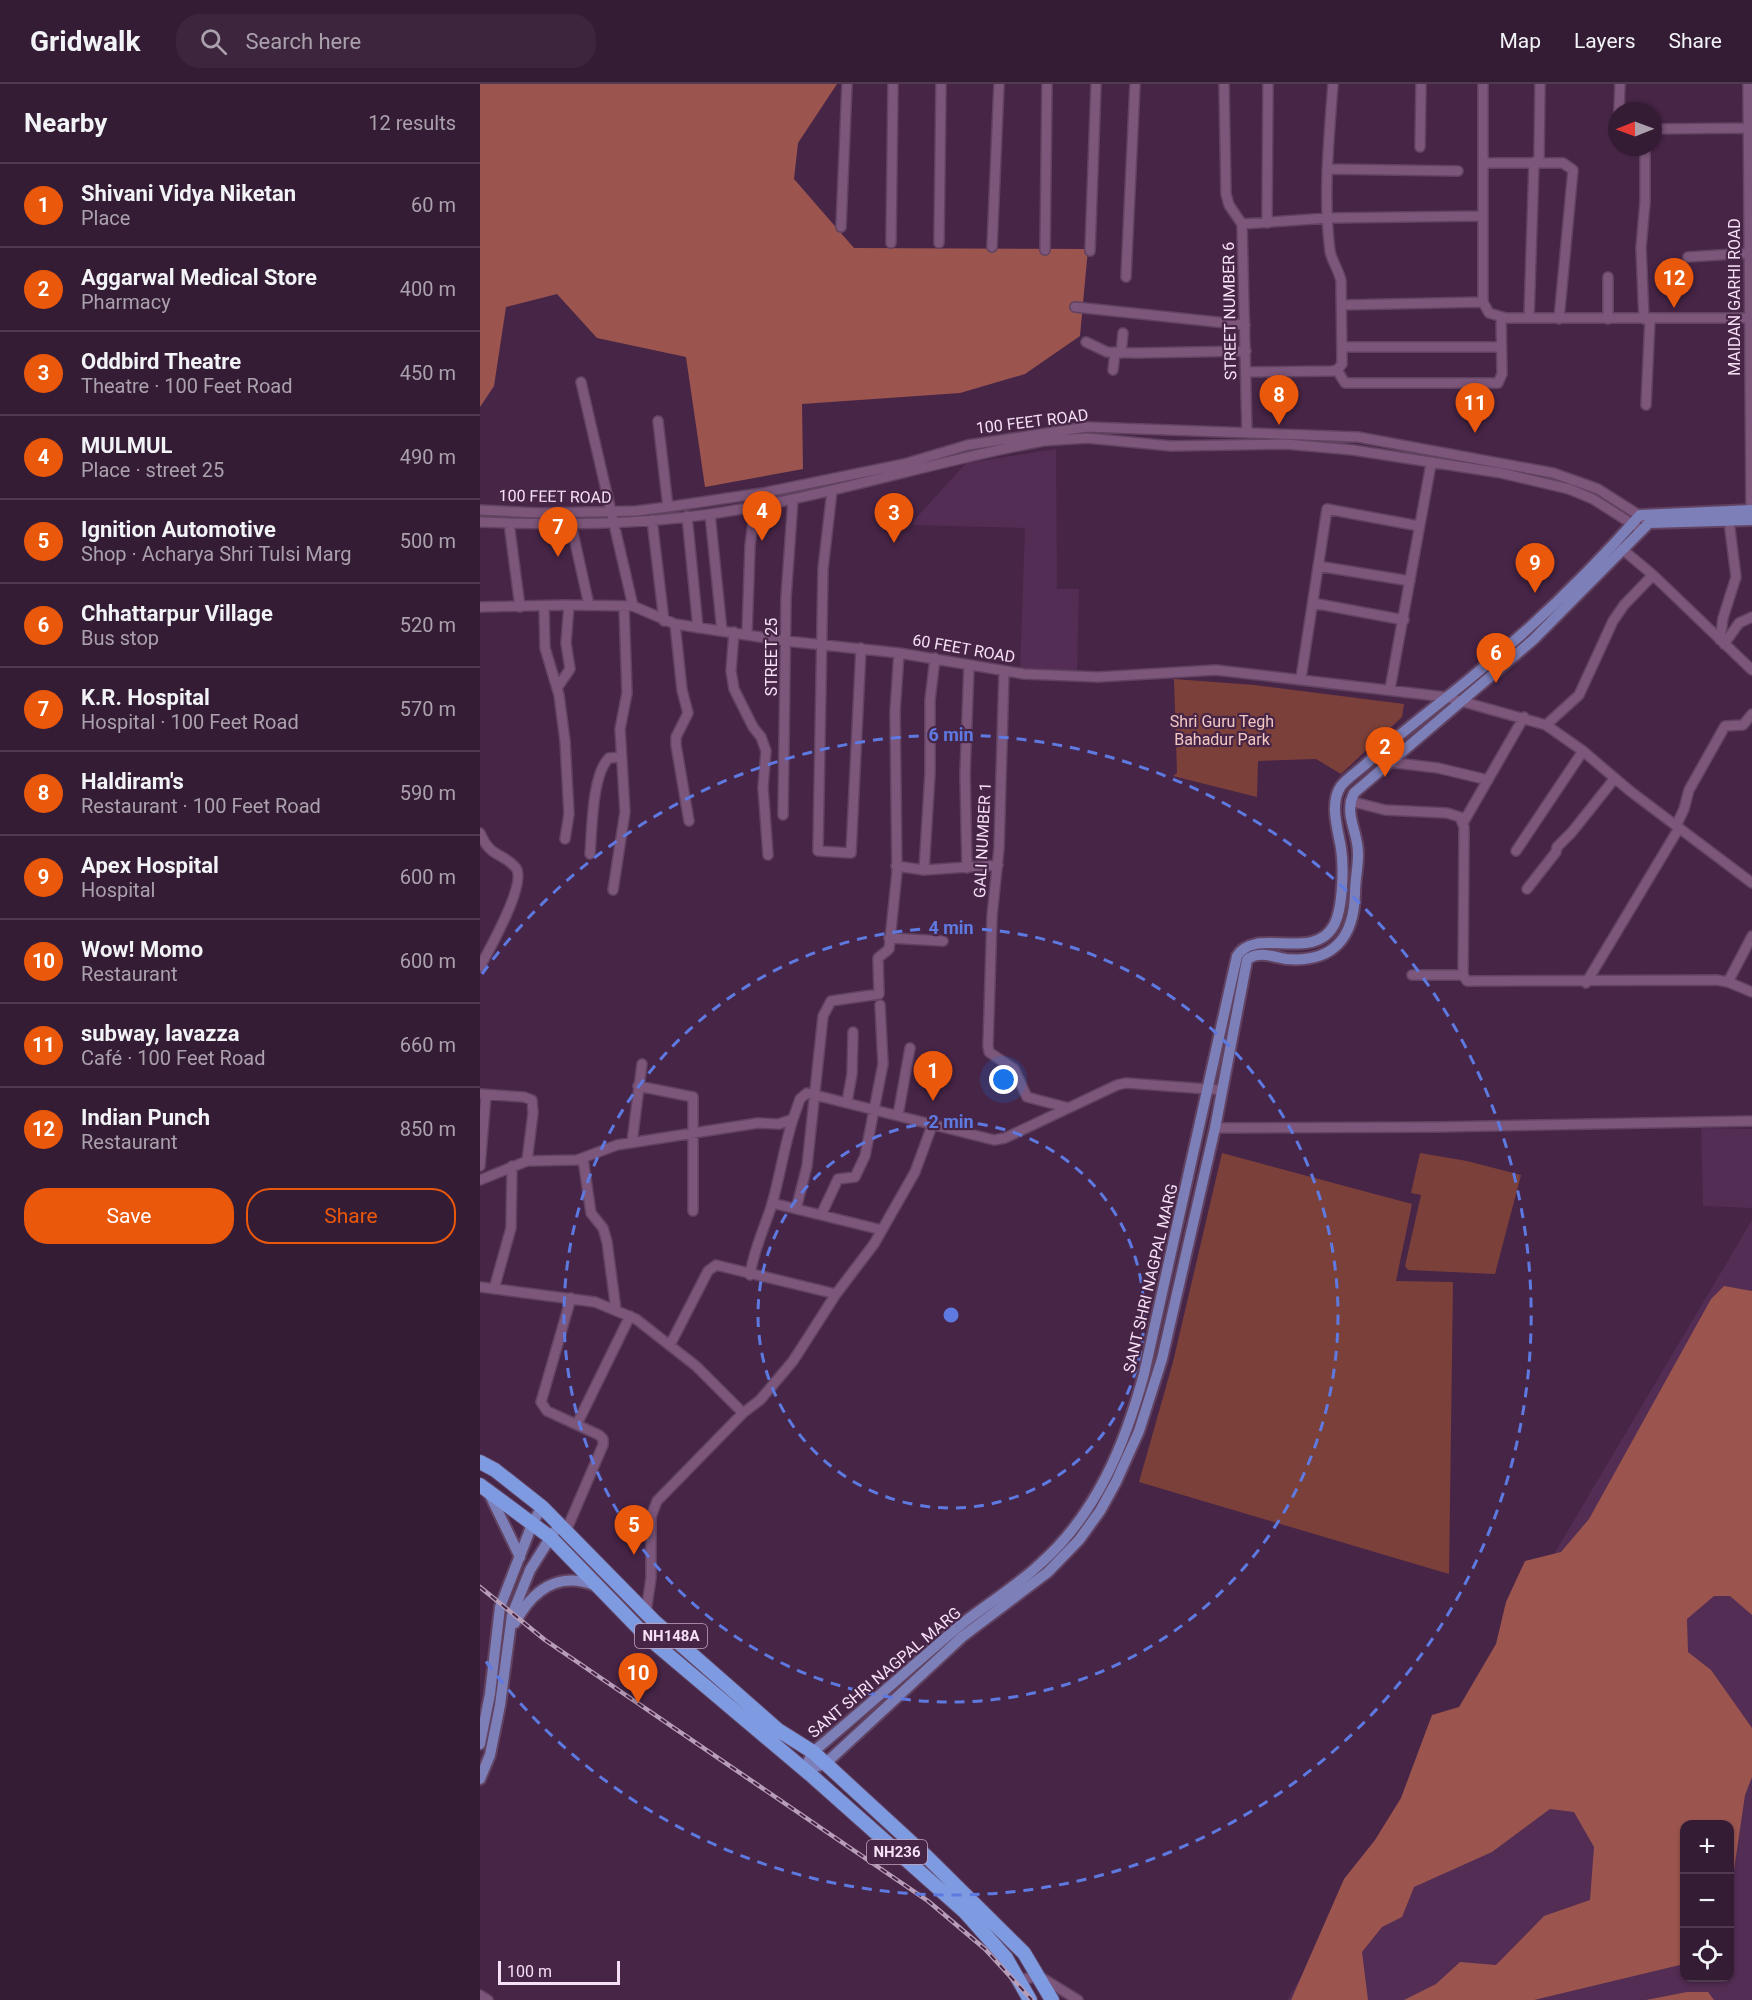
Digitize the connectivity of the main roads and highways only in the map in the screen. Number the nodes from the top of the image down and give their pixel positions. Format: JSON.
{"nodes":[{"id":1,"x":1752,"y":513,"type":"edge"},
{"id":2,"x":1641,"y":523,"type":"junction"},
{"id":3,"x":1158,"y":1314,"type":"junction"},
{"id":4,"x":1170,"y":1318,"type":"junction"},
{"id":5,"x":480,"y":1462,"type":"edge"},
{"id":6,"x":484,"y":1487,"type":"edge"},
{"id":7,"x":542,"y":1507,"type":"junction"},
{"id":8,"x":533,"y":1522,"type":"junction"},
{"id":9,"x":562,"y":1528,"type":"junction"},
{"id":10,"x":550,"y":1537,"type":"junction"},
{"id":11,"x":520,"y":1557,"type":"junction"},
{"id":12,"x":596,"y":1586,"type":"junction"},
{"id":13,"x":511,"y":1630,"type":"junction"},
{"id":14,"x":480,"y":1744,"type":"edge"},
{"id":15,"x":813,"y":1752,"type":"junction"},
{"id":16,"x":825,"y":1764,"type":"junction"},
{"id":17,"x":804,"y":1770,"type":"junction"},
{"id":18,"x":480,"y":1779,"type":"edge"},
{"id":19,"x":1030,"y":2000,"type":"edge"},
{"id":20,"x":1052,"y":2000,"type":"edge"}],
"edges":[{"from":1,"to":2,"type":"main road"},
{"from":1,"to":2,"type":"main road"},
{"from":2,"to":3,"type":"main road","name":"SANT SHRI NAGPAL MARG"},
{"from":2,"to":4,"type":"main road","name":"SANT SHRI NAGPAL MARG"},
{"from":3,"to":4,"type":"main road"},
{"from":3,"to":15,"type":"main road","name":"SANT SHRI NAGPAL MARG"},
{"from":4,"to":16,"type":"main road","name":"SANT SHRI NAGPAL MARG"},
{"from":5,"to":7,"type":"highway","number":"NH148A"},
{"from":6,"to":8,"type":"highway","number":"NH148A"},
{"from":6,"to":11,"type":"main road"},
{"from":7,"to":8,"type":"main road"},
{"from":7,"to":9,"type":"highway","number":"NH148A"},
{"from":8,"to":10,"type":"highway","number":"NH148A"},
{"from":8,"to":11,"type":"main road"},
{"from":9,"to":10,"type":"main road"},
{"from":9,"to":15,"type":"highway","number":"NH148A"},
{"from":10,"to":12,"type":"highway","number":"NH148A"},
{"from":10,"to":13,"type":"main road"},
{"from":11,"to":14,"type":"main road"},
{"from":12,"to":13,"type":"main road"},
{"from":12,"to":17,"type":"highway","number":"NH148A"},
{"from":13,"to":18,"type":"main road"},
{"from":15,"to":16,"type":"highway","number":"NH148A"},
{"from":15,"to":17,"type":"main road","name":"SANT SHRI NAGPAL MARG"},
{"from":16,"to":17,"type":"main road","name":"SANT SHRI NAGPAL MARG"},
{"from":16,"to":20,"type":"highway","number":"NH148A"},
{"from":17,"to":19,"type":"highway","number":"NH236"}]}
